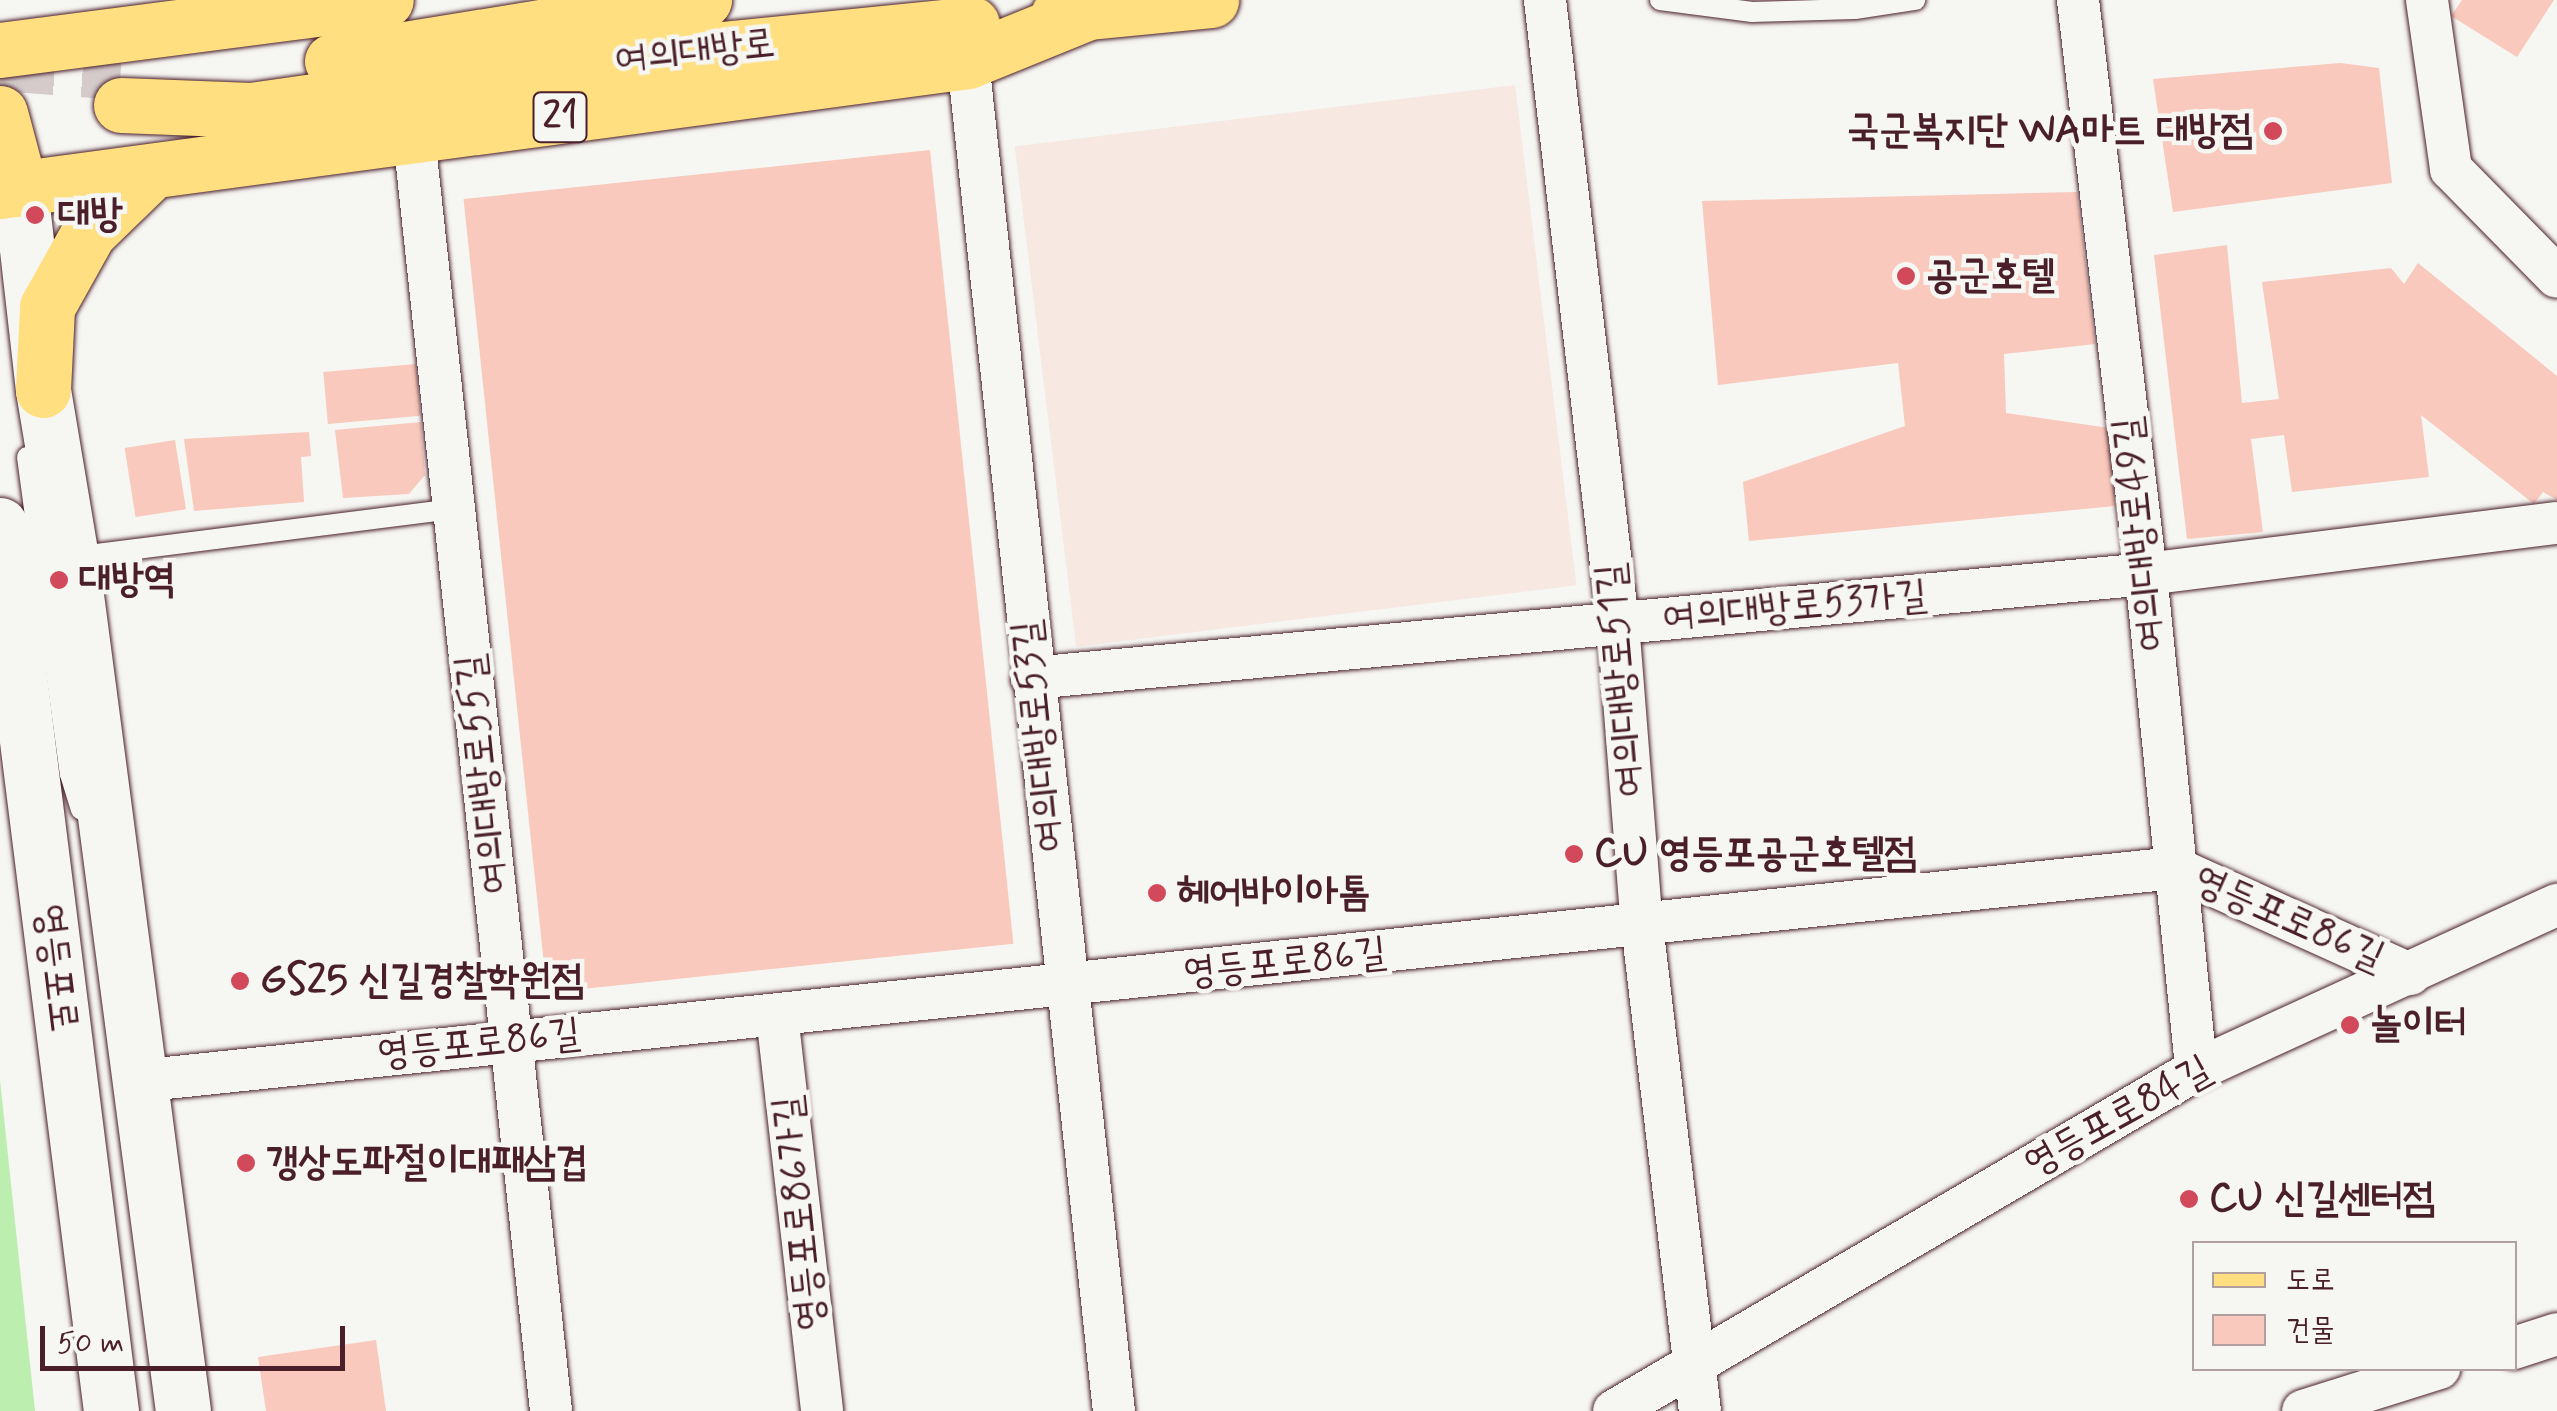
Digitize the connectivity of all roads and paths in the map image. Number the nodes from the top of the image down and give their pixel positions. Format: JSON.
{"nodes":[{"id":1,"x":141,"y":0,"type":"edge"},
{"id":2,"x":385,"y":0,"type":"edge"},
{"id":3,"x":704,"y":0,"type":"edge"},
{"id":4,"x":1212,"y":0,"type":"edge"},
{"id":5,"x":1546,"y":0,"type":"edge"},
{"id":6,"x":1660,"y":0,"type":"edge"},
{"id":7,"x":1915,"y":0,"type":"edge"},
{"id":8,"x":2078,"y":0,"type":"edge"},
{"id":9,"x":2427,"y":0,"type":"edge"},
{"id":10,"x":1091,"y":12,"type":"junction"},
{"id":11,"x":192,"y":23,"type":"junction"},
{"id":12,"x":0,"y":50,"type":"edge"},
{"id":13,"x":968,"y":62,"type":"junction"},
{"id":14,"x":0,"y":113,"type":"edge"},
{"id":15,"x":414,"y":137,"type":"junction"},
{"id":16,"x":151,"y":172,"type":"junction"},
{"id":17,"x":7,"y":200,"type":"edge"},
{"id":18,"x":2557,"y":277,"type":"edge"},
{"id":19,"x":33,"y":409,"type":"junction"},
{"id":20,"x":454,"y":509,"type":"junction"},
{"id":21,"x":2557,"y":523,"type":"edge"},
{"id":22,"x":0,"y":525,"type":"edge"},
{"id":23,"x":72,"y":558,"type":"junction"},
{"id":24,"x":2146,"y":574,"type":"junction"},
{"id":25,"x":1618,"y":623,"type":"junction"},
{"id":26,"x":1032,"y":678,"type":"junction"},
{"id":27,"x":2175,"y":868,"type":"junction"},
{"id":28,"x":2557,"y":905,"type":"edge"},
{"id":29,"x":118,"y":925,"type":"junction"},
{"id":30,"x":1642,"y":925,"type":"junction"},
{"id":31,"x":2410,"y":974,"type":"junction"},
{"id":32,"x":1067,"y":986,"type":"junction"},
{"id":33,"x":777,"y":1015,"type":"junction"},
{"id":34,"x":512,"y":1039,"type":"junction"},
{"id":35,"x":2196,"y":1070,"type":"junction"},
{"id":36,"x":138,"y":1080,"type":"junction"},
{"id":37,"x":2557,"y":1334,"type":"edge"},
{"id":38,"x":2517,"y":1347,"type":"edge"},
{"id":39,"x":1695,"y":1361,"type":"junction"},
{"id":40,"x":2430,"y":1371,"type":"edge"},
{"id":41,"x":111,"y":1411,"type":"edge"},
{"id":42,"x":182,"y":1411,"type":"edge"},
{"id":43,"x":551,"y":1411,"type":"edge"},
{"id":44,"x":822,"y":1411,"type":"edge"},
{"id":45,"x":1114,"y":1411,"type":"edge"},
{"id":46,"x":1614,"y":1411,"type":"edge"},
{"id":47,"x":1700,"y":1411,"type":"edge"},
{"id":48,"x":2303,"y":1411,"type":"edge"}],
"edges":[{"from":1,"to":11,"type":"main road"},
{"from":2,"to":11,"type":"main road"},
{"from":3,"to":10,"type":"main road","name":"여의대방로"},
{"from":4,"to":10,"type":"main road","name":"여의대방로"},
{"from":5,"to":25,"type":"street","name":"여의대방로51길"},
{"from":6,"to":7,"type":"lane"},
{"from":8,"to":24,"type":"street","name":"여의대방로49길"},
{"from":9,"to":18,"type":"street"},
{"from":10,"to":13,"type":"main road","number":"21"},
{"from":11,"to":12,"type":"main road"},
{"from":13,"to":15,"type":"main road","number":"21"},
{"from":13,"to":26,"type":"street","name":"여의대방로53길"},
{"from":14,"to":17,"type":"main road"},
{"from":15,"to":16,"type":"main road","number":"21"},
{"from":15,"to":20,"type":"street","name":"여의대방로55길"},
{"from":16,"to":17,"type":"main road","number":"21"},
{"from":16,"to":19,"type":"main road"},
{"from":17,"to":19,"type":"main road","name":"영등포로"},
{"from":19,"to":23,"type":"main road","name":"영등포로"},
{"from":19,"to":29,"type":"lane"},
{"from":20,"to":23,"type":"lane"},
{"from":20,"to":34,"type":"street","name":"여의대방로55길"},
{"from":21,"to":24,"type":"street","name":"여의대방로53가길"},
{"from":22,"to":41,"type":"main road","name":"영등포로"},
{"from":23,"to":29,"type":"main road","name":"영등포로"},
{"from":24,"to":25,"type":"street","name":"여의대방로53가길"},
{"from":24,"to":27,"type":"street","name":"여의대방로49길"},
{"from":25,"to":26,"type":"street","name":"여의대방로53가길"},
{"from":25,"to":30,"type":"street","name":"여의대방로51길"},
{"from":26,"to":32,"type":"street","name":"여의대방로53길"},
{"from":27,"to":30,"type":"street","name":"영등포로86길"},
{"from":27,"to":31,"type":"street","name":"영등포로86길"},
{"from":27,"to":35,"type":"street","name":"여의대방로49길"},
{"from":28,"to":31,"type":"street","name":"영등포로84길"},
{"from":29,"to":36,"type":"main road","name":"영등포로"},
{"from":30,"to":32,"type":"street","name":"영등포로86길"},
{"from":30,"to":39,"type":"street","name":"여의대방로51길"},
{"from":31,"to":35,"type":"street","name":"영등포로84길"},
{"from":32,"to":33,"type":"street","name":"영등포로86길"},
{"from":32,"to":45,"type":"street","name":"여의대방로53길"},
{"from":33,"to":34,"type":"street","name":"영등포로86길"},
{"from":33,"to":44,"type":"street","name":"영등포로86가길"},
{"from":34,"to":36,"type":"street","name":"영등포로86길"},
{"from":34,"to":43,"type":"street","name":"여의대방로55길"},
{"from":35,"to":39,"type":"street","name":"영등포로84길"},
{"from":36,"to":42,"type":"main road","name":"영등포로"},
{"from":37,"to":38,"type":"street"},
{"from":39,"to":46,"type":"street","name":"영등포로84길"},
{"from":39,"to":47,"type":"street"},
{"from":40,"to":48,"type":"street"}]}
